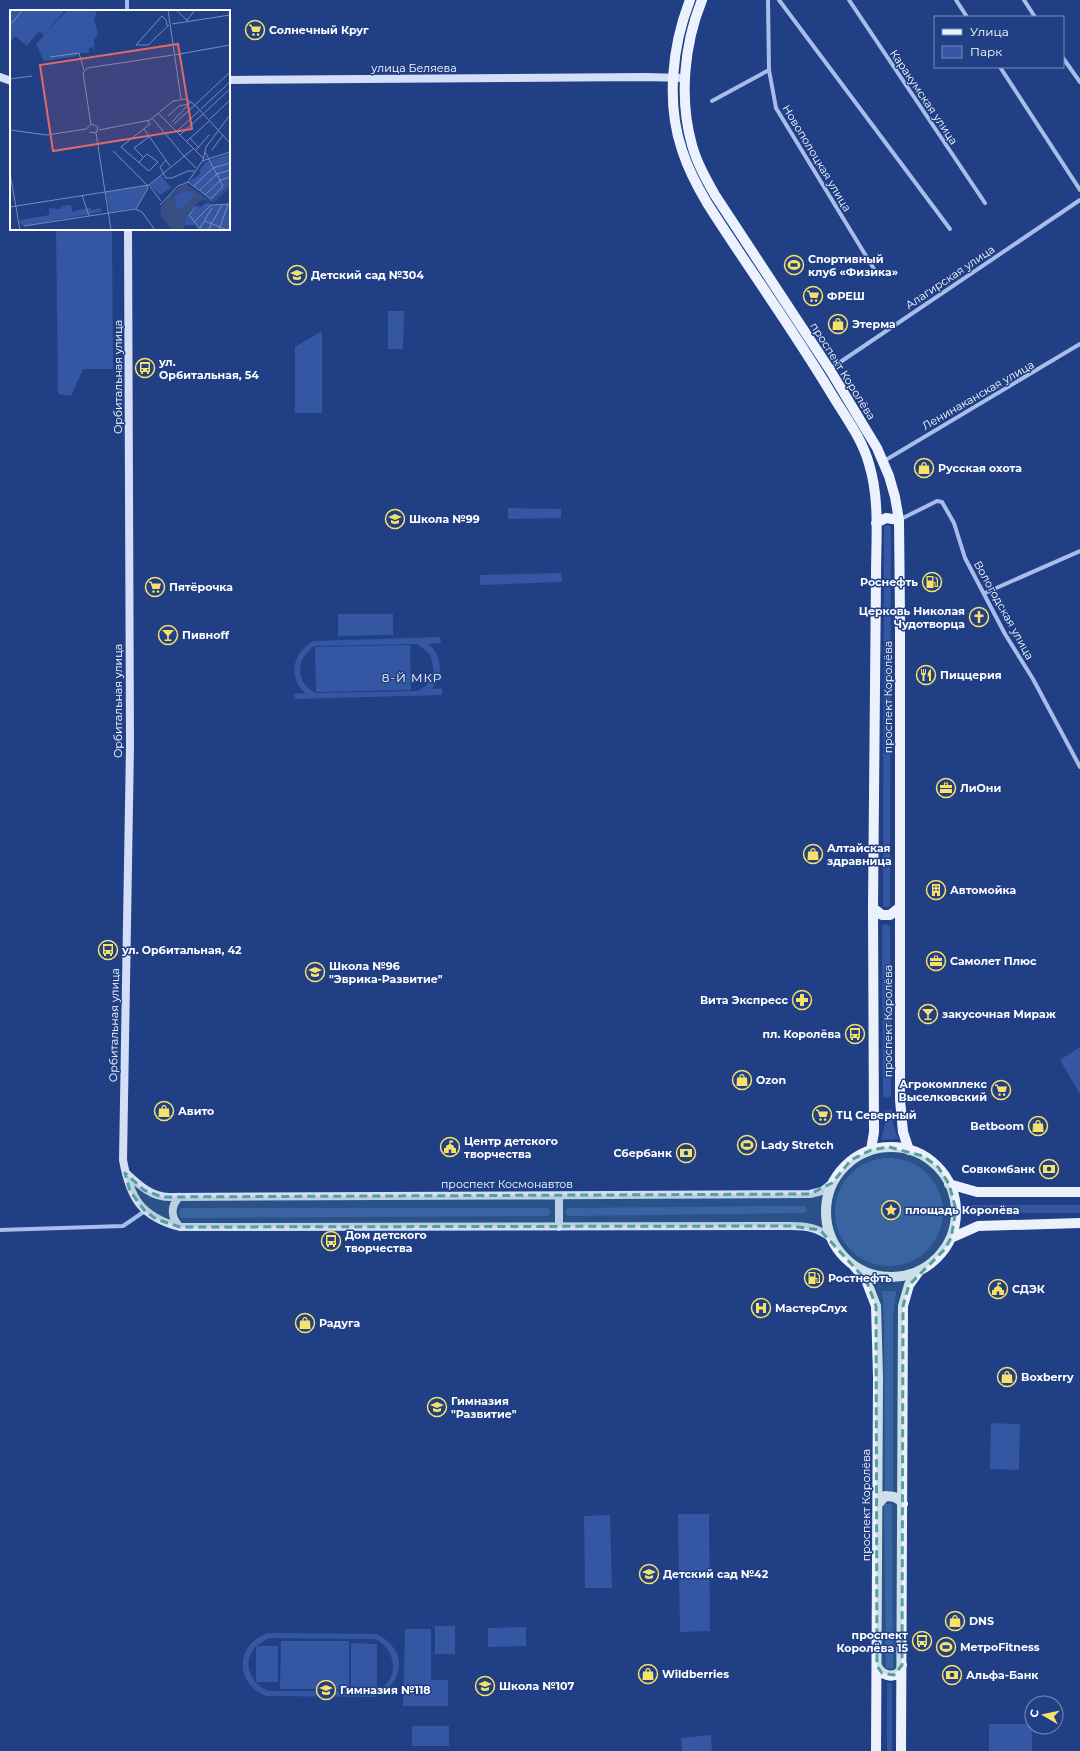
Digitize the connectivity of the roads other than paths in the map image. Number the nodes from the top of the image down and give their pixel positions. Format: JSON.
{"nodes":[{"id":1,"x":690,"y":0,"type":"edge"},
{"id":2,"x":702,"y":0,"type":"edge"},
{"id":3,"x":768,"y":0,"type":"edge"},
{"id":4,"x":779,"y":0,"type":"edge"},
{"id":5,"x":849,"y":0,"type":"edge"},
{"id":6,"x":956,"y":0,"type":"edge"},
{"id":7,"x":1024,"y":0,"type":"edge"},
{"id":8,"x":966,"y":16,"type":"edge"},
{"id":9,"x":1034,"y":16,"type":"edge"},
{"id":10,"x":1064,"y":59,"type":"edge"},
{"id":11,"x":1001,"y":68,"type":"edge"},
{"id":12,"x":769,"y":70,"type":"junction"},
{"id":13,"x":0,"y":77,"type":"edge"},
{"id":14,"x":674,"y":78,"type":"junction"},
{"id":15,"x":685,"y":78,"type":"junction"},
{"id":16,"x":230,"y":80,"type":"edge"},
{"id":17,"x":10,"y":81,"type":"edge"},
{"id":18,"x":10,"y":81,"type":"edge"},
{"id":19,"x":0,"y":82,"type":"edge"},
{"id":20,"x":1080,"y":82,"type":"edge"},
{"id":21,"x":712,"y":102,"type":"dead end"},
{"id":22,"x":1080,"y":190,"type":"edge"},
{"id":23,"x":1080,"y":200,"type":"edge"},
{"id":24,"x":985,"y":203,"type":"dead end"},
{"id":25,"x":950,"y":228,"type":"dead end"},
{"id":26,"x":128,"y":230,"type":"edge"},
{"id":27,"x":874,"y":269,"type":"dead end"},
{"id":28,"x":1080,"y":344,"type":"edge"},
{"id":29,"x":830,"y":370,"type":"junction"},
{"id":30,"x":884,"y":461,"type":"junction"},
{"id":31,"x":899,"y":520,"type":"junction"},
{"id":32,"x":876,"y":523,"type":"junction"},
{"id":33,"x":1080,"y":551,"type":"edge"},
{"id":34,"x":985,"y":593,"type":"junction"},
{"id":35,"x":1080,"y":767,"type":"edge"},
{"id":36,"x":873,"y":908,"type":"junction"},
{"id":37,"x":899,"y":908,"type":"junction"},
{"id":38,"x":871,"y":1150,"type":"junction"},
{"id":39,"x":909,"y":1150,"type":"junction"},
{"id":40,"x":125,"y":1173,"type":"junction"},
{"id":41,"x":832,"y":1183,"type":"junction"},
{"id":42,"x":949,"y":1184,"type":"junction"},
{"id":43,"x":1080,"y":1192,"type":"edge"},
{"id":44,"x":559,"y":1196,"type":"junction"},
{"id":45,"x":179,"y":1197,"type":"junction"},
{"id":46,"x":145,"y":1211,"type":"junction"},
{"id":47,"x":1080,"y":1223,"type":"edge"},
{"id":48,"x":180,"y":1227,"type":"junction"},
{"id":49,"x":559,"y":1227,"type":"junction"},
{"id":50,"x":0,"y":1230,"type":"edge"},
{"id":51,"x":830,"y":1237,"type":"junction"},
{"id":52,"x":951,"y":1238,"type":"junction"},
{"id":53,"x":854,"y":1266,"type":"junction"},
{"id":54,"x":919,"y":1271,"type":"junction"},
{"id":55,"x":878,"y":1504,"type":"junction"},
{"id":56,"x":903,"y":1504,"type":"junction"},
{"id":57,"x":902,"y":1665,"type":"junction"},
{"id":58,"x":877,"y":1666,"type":"junction"},
{"id":59,"x":876,"y":1751,"type":"edge"},
{"id":60,"x":901,"y":1751,"type":"edge"}],
"edges":[{"from":1,"to":14,"type":"main road","name":"проспект Королёва"},
{"from":2,"to":15,"type":"main road","name":"проспект Королёва"},
{"from":3,"to":12,"type":"street","name":"Новополоцкая улица"},
{"from":4,"to":25,"type":"street"},
{"from":5,"to":24,"type":"street","name":"Каракумская улица"},
{"from":6,"to":8,"type":"street"},
{"from":7,"to":9,"type":"street"},
{"from":10,"to":20,"type":"street"},
{"from":11,"to":22,"type":"street"},
{"from":12,"to":21,"type":"street"},
{"from":12,"to":27,"type":"street","name":"Новополоцкая улица"},
{"from":13,"to":17,"type":"main road"},
{"from":14,"to":15,"type":"main road","name":"улица Беляева"},
{"from":14,"to":16,"type":"main road","name":"улица Беляева"},
{"from":14,"to":32,"type":"main road","name":"проспект Королёва"},
{"from":15,"to":29,"type":"main road","name":"проспект Королёва"},
{"from":18,"to":19,"type":"main road"},
{"from":23,"to":29,"type":"street","name":"Алагирская улица"},
{"from":26,"to":40,"type":"main road","name":"Орбитальная улица"},
{"from":28,"to":30,"type":"street","name":"Ленинаканская улица"},
{"from":29,"to":30,"type":"main road","name":"проспект Королёва"},
{"from":30,"to":31,"type":"main road","name":"проспект Королёва"},
{"from":31,"to":32,"type":"main road"},
{"from":31,"to":34,"type":"street","name":"Вологодская улица"},
{"from":31,"to":37,"type":"main road","name":"проспект Королёва"},
{"from":32,"to":36,"type":"main road","name":"проспект Королёва"},
{"from":33,"to":34,"type":"street"},
{"from":34,"to":35,"type":"street","name":"Вологодская улица"},
{"from":36,"to":37,"type":"main road"},
{"from":36,"to":38,"type":"main road","name":"проспект Королёва"},
{"from":37,"to":39,"type":"main road","name":"проспект Королёва"},
{"from":38,"to":39,"type":"main road"},
{"from":38,"to":41,"type":"main road"},
{"from":39,"to":42,"type":"main road"},
{"from":40,"to":45,"type":"main road","name":"проспект Космонавтов"},
{"from":40,"to":46,"type":"main road"},
{"from":41,"to":44,"type":"main road","name":"проспект Космонавтов"},
{"from":41,"to":51,"type":"main road"},
{"from":42,"to":43,"type":"main road"},
{"from":42,"to":52,"type":"main road"},
{"from":44,"to":45,"type":"main road","name":"проспект Космонавтов"},
{"from":44,"to":49,"type":"main road"},
{"from":45,"to":48,"type":"main road"},
{"from":46,"to":48,"type":"main road"},
{"from":46,"to":50,"type":"street"},
{"from":47,"to":52,"type":"main road"},
{"from":48,"to":49,"type":"main road"},
{"from":49,"to":51,"type":"main road"},
{"from":51,"to":53,"type":"main road"},
{"from":52,"to":54,"type":"main road"},
{"from":53,"to":54,"type":"main road"},
{"from":53,"to":55,"type":"main road","name":"проспект Королёва"},
{"from":54,"to":56,"type":"main road"},
{"from":55,"to":56,"type":"main road"},
{"from":55,"to":58,"type":"main road","name":"проспект Королёва"},
{"from":56,"to":57,"type":"main road"},
{"from":57,"to":58,"type":"main road"},
{"from":57,"to":60,"type":"main road"},
{"from":58,"to":59,"type":"main road","name":"проспект Королёва"}]}
